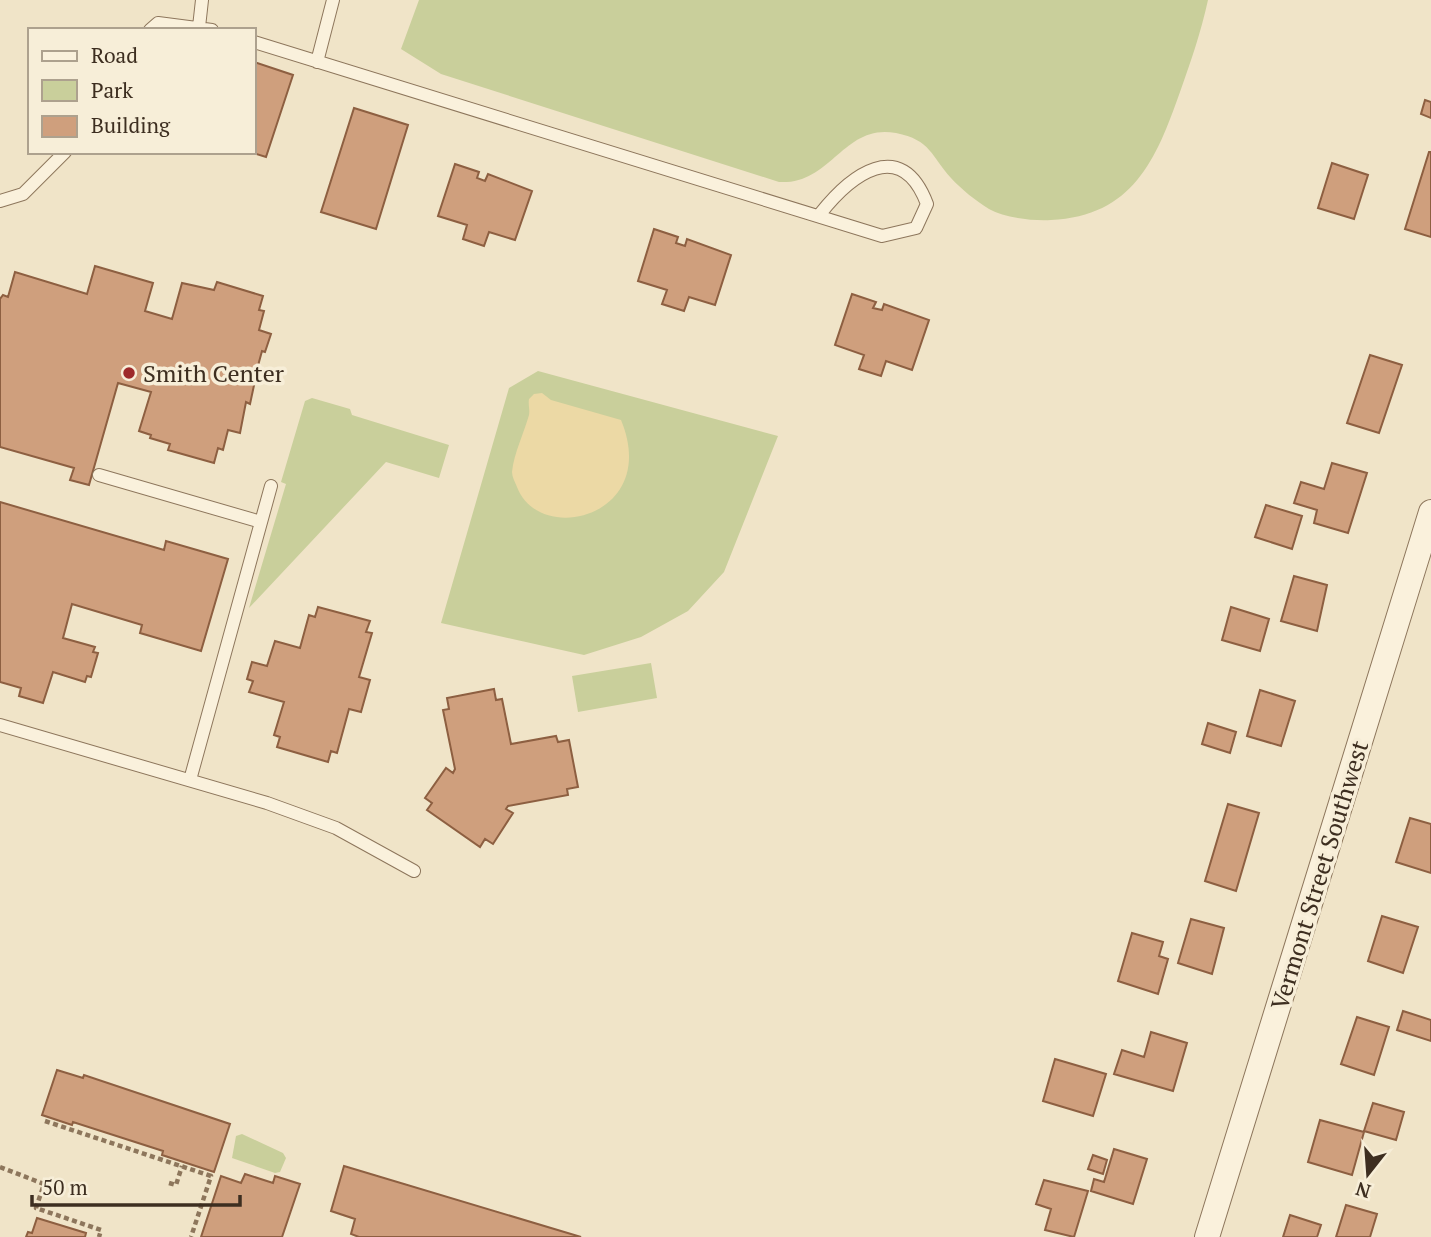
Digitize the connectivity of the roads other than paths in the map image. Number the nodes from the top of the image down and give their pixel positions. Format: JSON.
{"nodes":[{"id":1,"x":202,"y":0,"type":"edge"},
{"id":2,"x":333,"y":0,"type":"edge"},
{"id":3,"x":152,"y":28,"type":"edge"},
{"id":4,"x":206,"y":28,"type":"edge"},
{"id":5,"x":256,"y":43,"type":"edge"},
{"id":6,"x":317,"y":62,"type":"junction"},
{"id":7,"x":63,"y":154,"type":"edge"},
{"id":8,"x":0,"y":201,"type":"edge"},
{"id":9,"x":820,"y":215,"type":"junction"},
{"id":10,"x":99,"y":475,"type":"dead end"},
{"id":11,"x":271,"y":486,"type":"dead end"},
{"id":12,"x":1431,"y":512,"type":"edge"},
{"id":13,"x":261,"y":522,"type":"junction"},
{"id":14,"x":0,"y":725,"type":"edge"},
{"id":15,"x":190,"y":780,"type":"junction"},
{"id":16,"x":414,"y":871,"type":"dead end"},
{"id":17,"x":1207,"y":1237,"type":"edge"}],
"edges":[{"from":1,"to":4,"type":"lane"},
{"from":2,"to":6,"type":"lane"},
{"from":3,"to":4,"type":"lane"},
{"from":5,"to":6,"type":"lane"},
{"from":6,"to":9,"type":"lane"},
{"from":7,"to":8,"type":"lane"},
{"from":9,"to":9,"type":"lane"},
{"from":10,"to":13,"type":"lane"},
{"from":11,"to":13,"type":"lane"},
{"from":12,"to":17,"type":"street","name":"Vermont Street Southwest"},
{"from":13,"to":15,"type":"lane"},
{"from":14,"to":15,"type":"lane"},
{"from":15,"to":16,"type":"lane"}]}
